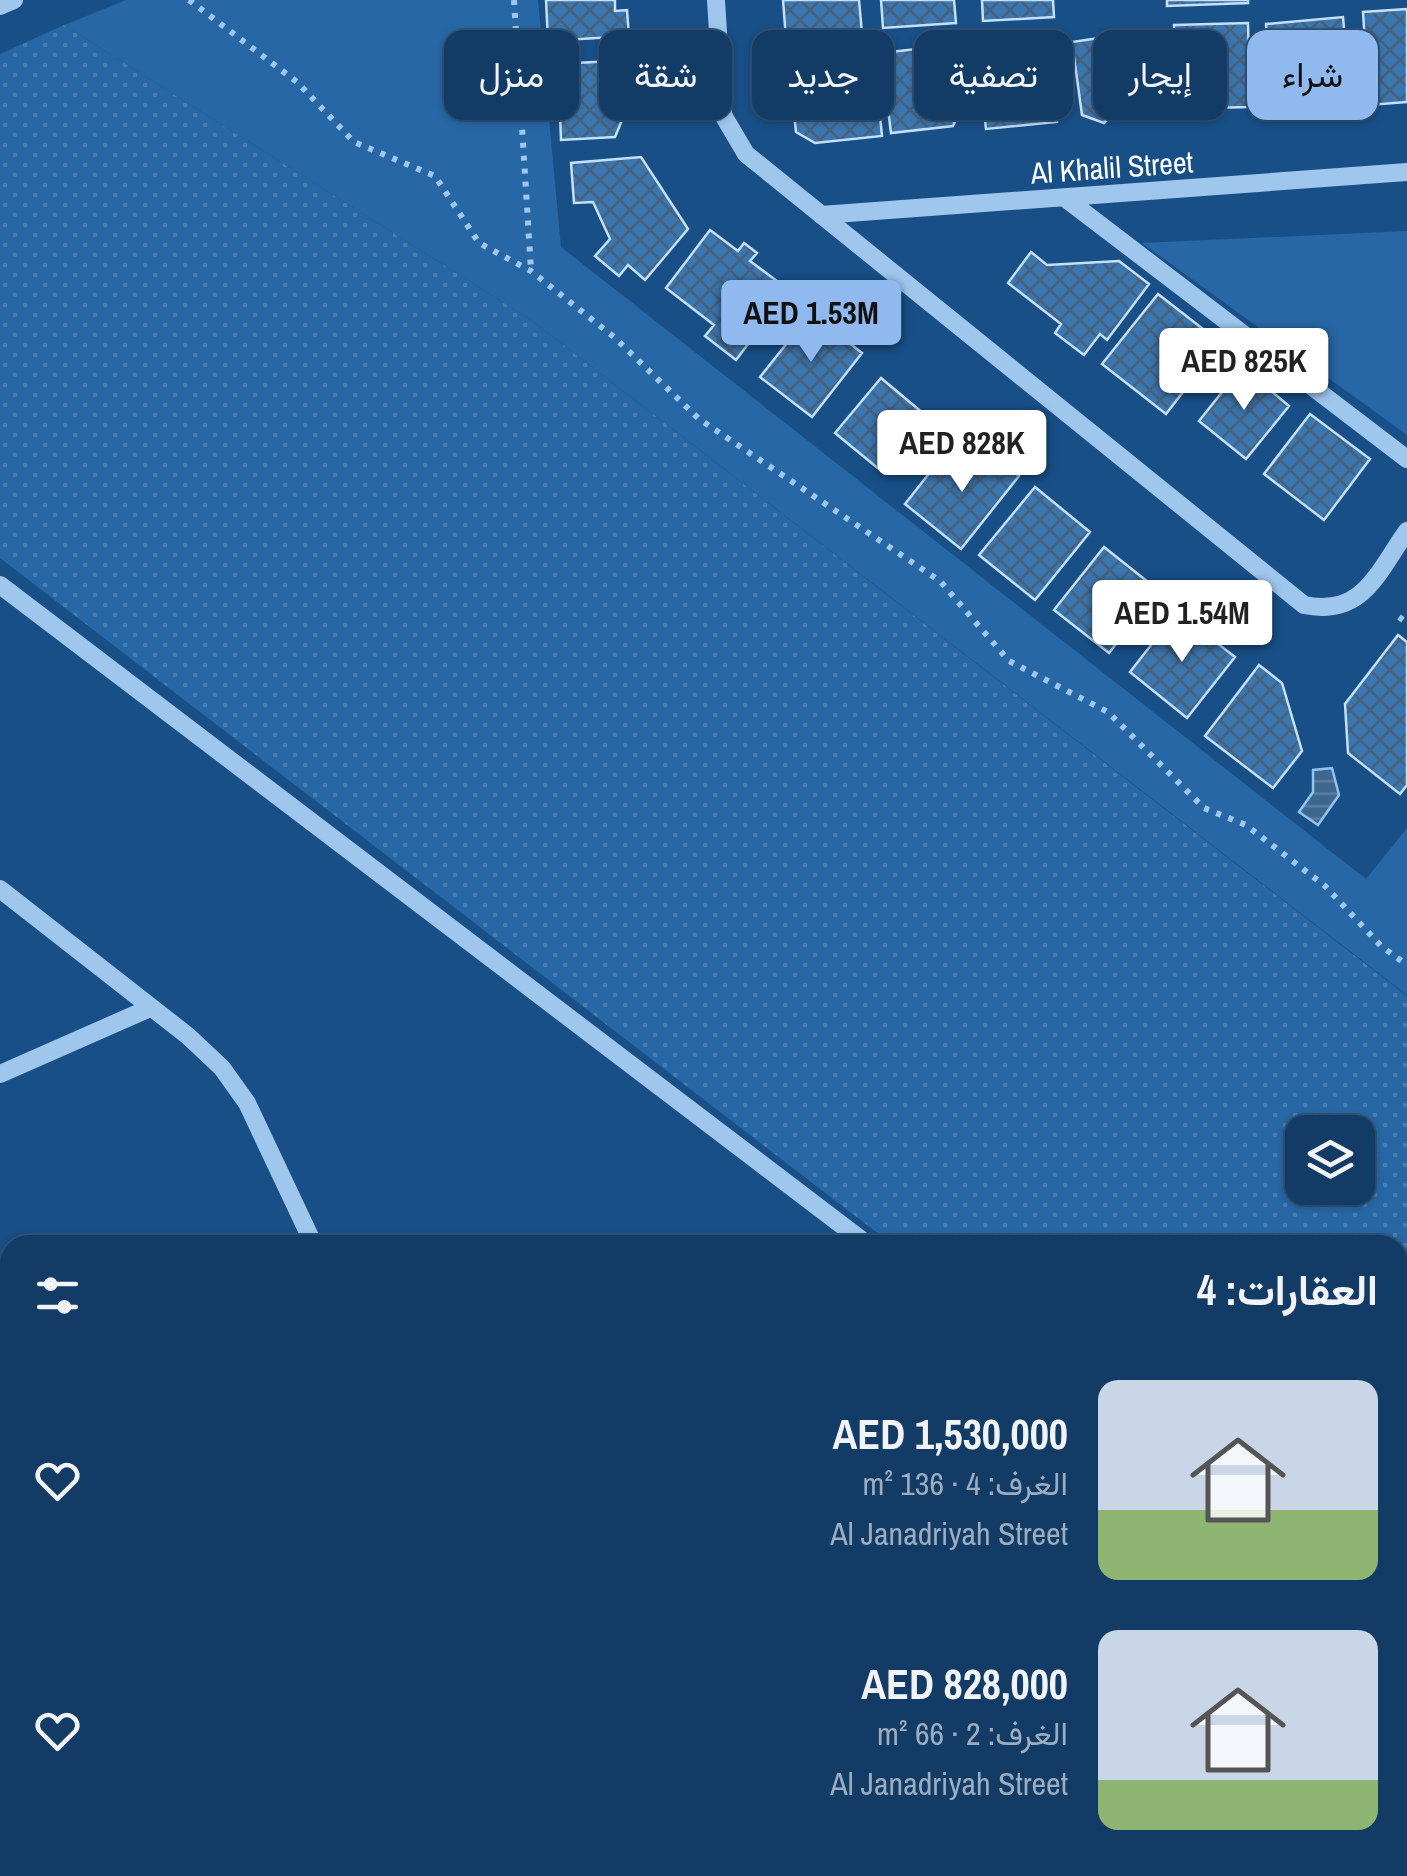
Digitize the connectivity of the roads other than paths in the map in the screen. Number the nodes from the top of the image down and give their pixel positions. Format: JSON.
{"nodes":[{"id":1,"x":14,"y":0,"type":"edge"},
{"id":2,"x":716,"y":0,"type":"edge"},
{"id":3,"x":0,"y":6,"type":"edge"},
{"id":4,"x":1407,"y":172,"type":"edge"},
{"id":5,"x":1064,"y":198,"type":"junction"},
{"id":6,"x":821,"y":215,"type":"junction"},
{"id":7,"x":1407,"y":460,"type":"edge"},
{"id":8,"x":1407,"y":531,"type":"edge"},
{"id":9,"x":0,"y":585,"type":"edge"},
{"id":10,"x":0,"y":889,"type":"edge"},
{"id":11,"x":150,"y":1008,"type":"junction"},
{"id":12,"x":0,"y":1074,"type":"edge"},
{"id":13,"x":309,"y":1235,"type":"edge"},
{"id":14,"x":855,"y":1235,"type":"edge"}],
"edges":[{"from":1,"to":3,"type":"street"},
{"from":2,"to":6,"type":"street"},
{"from":4,"to":5,"type":"street","name":"Al Khalil Street"},
{"from":5,"to":6,"type":"street","name":"Al Khalil Street"},
{"from":5,"to":7,"type":"street"},
{"from":6,"to":8,"type":"street"},
{"from":9,"to":14,"type":"street"},
{"from":10,"to":11,"type":"street"},
{"from":11,"to":12,"type":"street"},
{"from":11,"to":13,"type":"street"}]}
